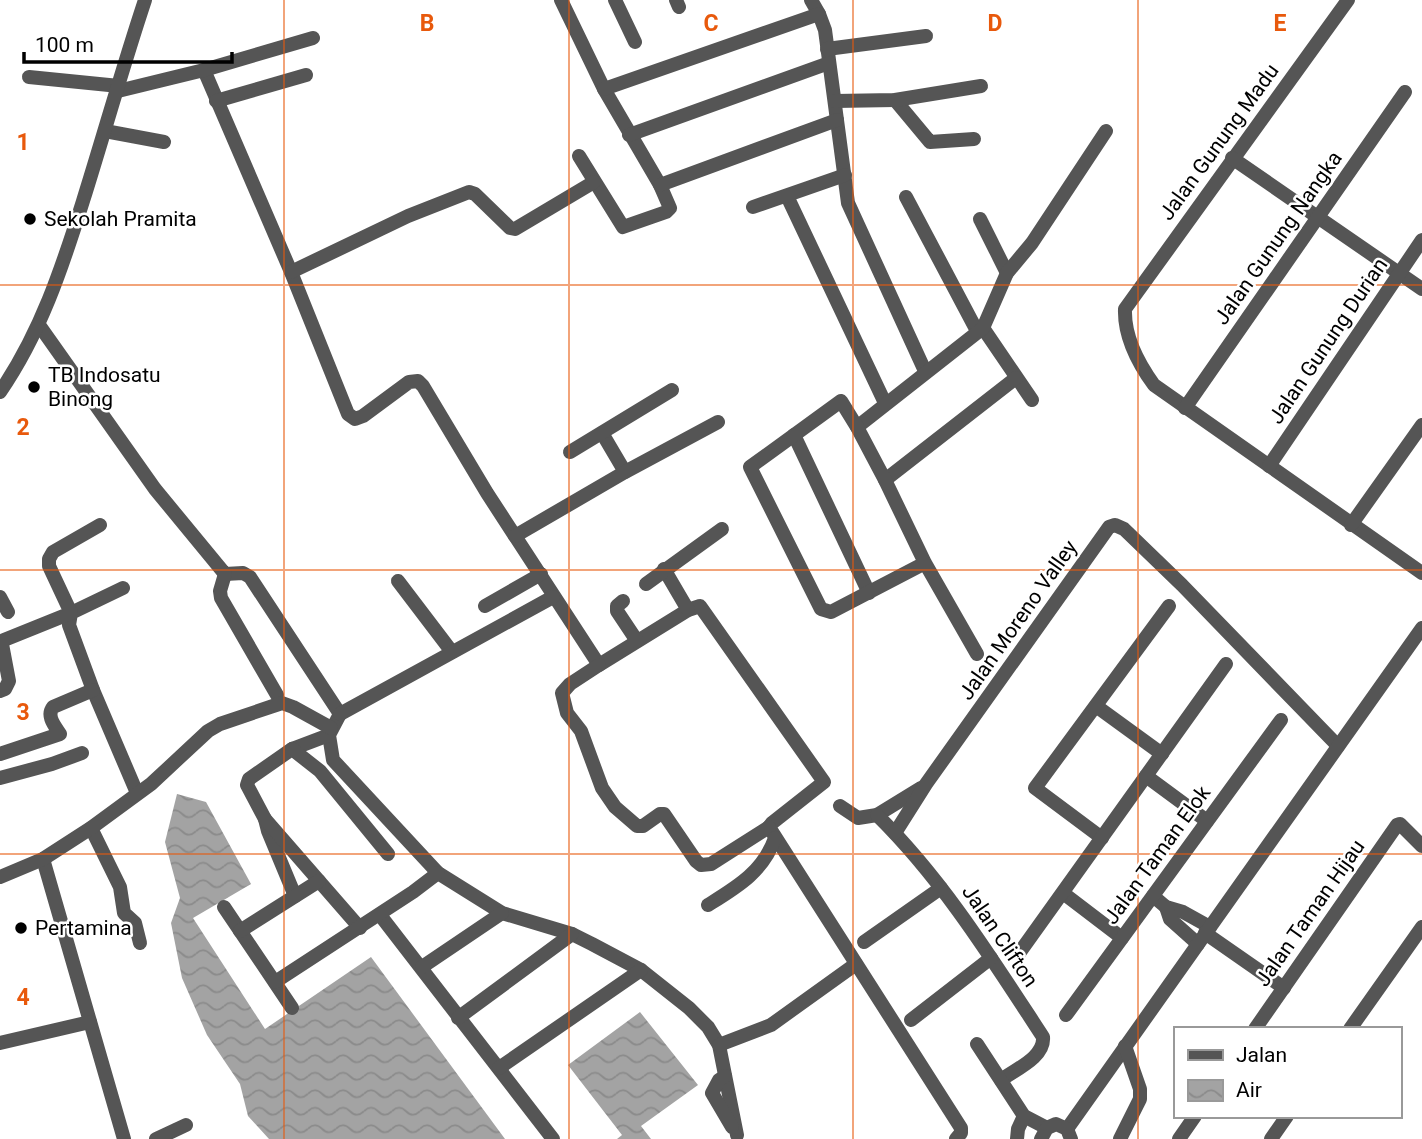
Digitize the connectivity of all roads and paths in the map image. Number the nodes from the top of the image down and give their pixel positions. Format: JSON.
{"nodes":[{"id":1,"x":145,"y":0,"type":"edge"},
{"id":2,"x":561,"y":0,"type":"edge"},
{"id":3,"x":615,"y":0,"type":"edge"},
{"id":4,"x":811,"y":0,"type":"edge"},
{"id":5,"x":1348,"y":0,"type":"edge"},
{"id":6,"x":820,"y":14,"type":"junction"},
{"id":7,"x":926,"y":36,"type":"dead end"},
{"id":8,"x":313,"y":38,"type":"dead end"},
{"id":9,"x":635,"y":42,"type":"dead end"},
{"id":10,"x":828,"y":56,"type":"junction"},
{"id":11,"x":205,"y":70,"type":"junction"},
{"id":12,"x":306,"y":75,"type":"dead end"},
{"id":13,"x":29,"y":77,"type":"dead end"},
{"id":14,"x":981,"y":86,"type":"dead end"},
{"id":15,"x":119,"y":88,"type":"junction"},
{"id":16,"x":604,"y":89,"type":"junction"},
{"id":17,"x":1405,"y":92,"type":"dead end"},
{"id":18,"x":895,"y":100,"type":"junction"},
{"id":19,"x":216,"y":101,"type":"junction"},
{"id":20,"x":835,"y":101,"type":"junction"},
{"id":21,"x":837,"y":120,"type":"junction"},
{"id":22,"x":105,"y":131,"type":"junction"},
{"id":23,"x":1107,"y":131,"type":"dead end"},
{"id":24,"x":629,"y":135,"type":"junction"},
{"id":25,"x":974,"y":139,"type":"dead end"},
{"id":26,"x":163,"y":142,"type":"dead end"},
{"id":27,"x":579,"y":156,"type":"dead end"},
{"id":28,"x":1232,"y":158,"type":"junction"},
{"id":29,"x":845,"y":175,"type":"junction"},
{"id":30,"x":594,"y":182,"type":"junction"},
{"id":31,"x":660,"y":185,"type":"junction"},
{"id":32,"x":787,"y":196,"type":"junction"},
{"id":33,"x":906,"y":197,"type":"dead end"},
{"id":34,"x":752,"y":208,"type":"dead end"},
{"id":35,"x":1318,"y":217,"type":"junction"},
{"id":36,"x":980,"y":219,"type":"dead end"},
{"id":37,"x":1422,"y":240,"type":"edge"},
{"id":38,"x":291,"y":272,"type":"junction"},
{"id":39,"x":1007,"y":273,"type":"junction"},
{"id":40,"x":1400,"y":274,"type":"junction"},
{"id":41,"x":1422,"y":289,"type":"edge"},
{"id":42,"x":39,"y":325,"type":"junction"},
{"id":43,"x":980,"y":330,"type":"junction"},
{"id":44,"x":925,"y":372,"type":"junction"},
{"id":45,"x":1016,"y":378,"type":"junction"},
{"id":46,"x":672,"y":390,"type":"dead end"},
{"id":47,"x":0,"y":392,"type":"edge"},
{"id":48,"x":1032,"y":400,"type":"dead end"},
{"id":49,"x":886,"y":403,"type":"junction"},
{"id":50,"x":1185,"y":408,"type":"junction"},
{"id":51,"x":718,"y":422,"type":"dead end"},
{"id":52,"x":1422,"y":425,"type":"edge"},
{"id":53,"x":857,"y":427,"type":"junction"},
{"id":54,"x":602,"y":433,"type":"junction"},
{"id":55,"x":794,"y":436,"type":"junction"},
{"id":56,"x":570,"y":452,"type":"dead end"},
{"id":57,"x":1269,"y":466,"type":"junction"},
{"id":58,"x":625,"y":472,"type":"junction"},
{"id":59,"x":885,"y":480,"type":"junction"},
{"id":60,"x":1351,"y":525,"type":"junction"},
{"id":61,"x":100,"y":526,"type":"dead end"},
{"id":62,"x":722,"y":529,"type":"dead end"},
{"id":63,"x":515,"y":536,"type":"junction"},
{"id":64,"x":925,"y":563,"type":"junction"},
{"id":65,"x":664,"y":569,"type":"junction"},
{"id":66,"x":225,"y":573,"type":"junction"},
{"id":67,"x":1422,"y":573,"type":"edge"},
{"id":68,"x":541,"y":574,"type":"junction"},
{"id":69,"x":398,"y":581,"type":"dead end"},
{"id":70,"x":646,"y":584,"type":"dead end"},
{"id":71,"x":123,"y":588,"type":"dead end"},
{"id":72,"x":869,"y":593,"type":"junction"},
{"id":73,"x":0,"y":597,"type":"edge"},
{"id":74,"x":553,"y":597,"type":"junction"},
{"id":75,"x":623,"y":601,"type":"dead end"},
{"id":76,"x":485,"y":606,"type":"dead end"},
{"id":77,"x":1168,"y":606,"type":"dead end"},
{"id":78,"x":688,"y":610,"type":"junction"},
{"id":79,"x":8,"y":612,"type":"dead end"},
{"id":80,"x":71,"y":612,"type":"junction"},
{"id":81,"x":1422,"y":628,"type":"edge"},
{"id":82,"x":637,"y":640,"type":"junction"},
{"id":83,"x":452,"y":652,"type":"junction"},
{"id":84,"x":977,"y":654,"type":"dead end"},
{"id":85,"x":1226,"y":664,"type":"dead end"},
{"id":86,"x":599,"y":665,"type":"junction"},
{"id":87,"x":93,"y":690,"type":"junction"},
{"id":88,"x":0,"y":691,"type":"edge"},
{"id":89,"x":277,"y":695,"type":"dead end"},
{"id":90,"x":1096,"y":706,"type":"junction"},
{"id":91,"x":340,"y":714,"type":"junction"},
{"id":92,"x":1282,"y":720,"type":"dead end"},
{"id":93,"x":330,"y":731,"type":"junction"},
{"id":94,"x":1341,"y":742,"type":"junction"},
{"id":95,"x":292,"y":748,"type":"junction"},
{"id":96,"x":82,"y":753,"type":"dead end"},
{"id":97,"x":0,"y":754,"type":"edge"},
{"id":98,"x":1162,"y":754,"type":"junction"},
{"id":99,"x":333,"y":760,"type":"junction"},
{"id":100,"x":320,"y":771,"type":"junction"},
{"id":101,"x":1146,"y":776,"type":"junction"},
{"id":102,"x":0,"y":778,"type":"edge"},
{"id":103,"x":926,"y":785,"type":"junction"},
{"id":104,"x":137,"y":793,"type":"junction"},
{"id":105,"x":840,"y":806,"type":"dead end"},
{"id":106,"x":877,"y":815,"type":"junction"},
{"id":107,"x":265,"y":819,"type":"junction"},
{"id":108,"x":1207,"y":821,"type":"junction"},
{"id":109,"x":91,"y":828,"type":"junction"},
{"id":110,"x":772,"y":833,"type":"junction"},
{"id":111,"x":895,"y":833,"type":"junction"},
{"id":112,"x":1102,"y":838,"type":"junction"},
{"id":113,"x":1422,"y":846,"type":"edge"},
{"id":114,"x":388,"y":854,"type":"dead end"},
{"id":115,"x":44,"y":859,"type":"junction"},
{"id":116,"x":438,"y":873,"type":"junction"},
{"id":117,"x":0,"y":877,"type":"edge"},
{"id":118,"x":319,"y":881,"type":"junction"},
{"id":119,"x":941,"y":888,"type":"junction"},
{"id":120,"x":1063,"y":893,"type":"junction"},
{"id":121,"x":295,"y":896,"type":"junction"},
{"id":122,"x":1153,"y":896,"type":"junction"},
{"id":123,"x":708,"y":905,"type":"dead end"},
{"id":124,"x":224,"y":907,"type":"dead end"},
{"id":125,"x":1166,"y":907,"type":"junction"},
{"id":126,"x":502,"y":913,"type":"junction"},
{"id":127,"x":380,"y":915,"type":"junction"},
{"id":128,"x":1422,"y":927,"type":"edge"},
{"id":129,"x":360,"y":928,"type":"junction"},
{"id":130,"x":240,"y":931,"type":"junction"},
{"id":131,"x":572,"y":934,"type":"junction"},
{"id":132,"x":1204,"y":935,"type":"junction"},
{"id":133,"x":1122,"y":938,"type":"junction"},
{"id":134,"x":864,"y":942,"type":"dead end"},
{"id":135,"x":140,"y":943,"type":"dead end"},
{"id":136,"x":1020,"y":952,"type":"dead end"},
{"id":137,"x":991,"y":958,"type":"junction"},
{"id":138,"x":856,"y":964,"type":"junction"},
{"id":139,"x":422,"y":967,"type":"junction"},
{"id":140,"x":641,"y":970,"type":"junction"},
{"id":141,"x":275,"y":982,"type":"junction"},
{"id":142,"x":1284,"y":988,"type":"junction"},
{"id":143,"x":292,"y":1008,"type":"dead end"},
{"id":144,"x":1066,"y":1015,"type":"dead end"},
{"id":145,"x":458,"y":1018,"type":"junction"},
{"id":146,"x":911,"y":1020,"type":"dead end"},
{"id":147,"x":90,"y":1022,"type":"junction"},
{"id":148,"x":1256,"y":1027,"type":"edge"},
{"id":149,"x":1351,"y":1027,"type":"edge"},
{"id":150,"x":0,"y":1043,"type":"edge"},
{"id":151,"x":977,"y":1044,"type":"dead end"},
{"id":152,"x":719,"y":1045,"type":"junction"},
{"id":153,"x":1125,"y":1046,"type":"junction"},
{"id":154,"x":499,"y":1068,"type":"junction"},
{"id":155,"x":1001,"y":1080,"type":"junction"},
{"id":156,"x":1024,"y":1116,"type":"junction"},
{"id":157,"x":1194,"y":1118,"type":"edge"},
{"id":158,"x":1286,"y":1118,"type":"edge"},
{"id":159,"x":186,"y":1125,"type":"dead end"},
{"id":160,"x":1044,"y":1133,"type":"edge"},
{"id":161,"x":1069,"y":1134,"type":"edge"},
{"id":162,"x":738,"y":1137,"type":"edge"},
{"id":163,"x":124,"y":1139,"type":"edge"},
{"id":164,"x":156,"y":1139,"type":"edge"},
{"id":165,"x":553,"y":1139,"type":"edge"},
{"id":166,"x":956,"y":1139,"type":"edge"},
{"id":167,"x":1017,"y":1139,"type":"edge"},
{"id":168,"x":1120,"y":1139,"type":"edge"},
{"id":169,"x":1179,"y":1139,"type":"edge"},
{"id":170,"x":1271,"y":1139,"type":"edge"}],
"edges":[{"from":1,"to":15,"type":"street"},
{"from":2,"to":16,"type":"street"},
{"from":3,"to":9,"type":"street"},
{"from":4,"to":6,"type":"street"},
{"from":5,"to":28,"type":"street","name":"Jalan Gunung Madu"},
{"from":6,"to":10,"type":"street"},
{"from":6,"to":16,"type":"street"},
{"from":7,"to":10,"type":"street"},
{"from":8,"to":11,"type":"street"},
{"from":10,"to":20,"type":"street"},
{"from":10,"to":24,"type":"street"},
{"from":11,"to":15,"type":"street"},
{"from":11,"to":19,"type":"street"},
{"from":12,"to":19,"type":"street"},
{"from":13,"to":15,"type":"street"},
{"from":14,"to":18,"type":"street"},
{"from":15,"to":22,"type":"street"},
{"from":16,"to":24,"type":"street"},
{"from":17,"to":35,"type":"street","name":"Jalan Gunung Nangka"},
{"from":18,"to":20,"type":"street"},
{"from":18,"to":25,"type":"street"},
{"from":19,"to":38,"type":"street"},
{"from":20,"to":21,"type":"street"},
{"from":21,"to":29,"type":"street"},
{"from":21,"to":31,"type":"street"},
{"from":22,"to":26,"type":"street"},
{"from":22,"to":42,"type":"street"},
{"from":23,"to":39,"type":"street"},
{"from":24,"to":31,"type":"street"},
{"from":27,"to":30,"type":"street"},
{"from":28,"to":35,"type":"street"},
{"from":28,"to":50,"type":"street","name":"Jalan Gunung Madu"},
{"from":29,"to":32,"type":"street"},
{"from":29,"to":44,"type":"street"},
{"from":30,"to":31,"type":"street"},
{"from":30,"to":38,"type":"street"},
{"from":32,"to":34,"type":"street"},
{"from":32,"to":49,"type":"street"},
{"from":33,"to":43,"type":"street"},
{"from":35,"to":40,"type":"street"},
{"from":35,"to":50,"type":"street","name":"Jalan Gunung Nangka"},
{"from":36,"to":39,"type":"street"},
{"from":37,"to":40,"type":"street","name":"Jalan Gunung Durian"},
{"from":38,"to":63,"type":"street"},
{"from":39,"to":43,"type":"street"},
{"from":40,"to":41,"type":"street"},
{"from":40,"to":57,"type":"street","name":"Jalan Gunung Durian"},
{"from":42,"to":47,"type":"street"},
{"from":42,"to":66,"type":"street"},
{"from":43,"to":44,"type":"street"},
{"from":43,"to":45,"type":"street"},
{"from":44,"to":49,"type":"street"},
{"from":45,"to":48,"type":"street"},
{"from":45,"to":59,"type":"street"},
{"from":46,"to":54,"type":"street"},
{"from":49,"to":53,"type":"street"},
{"from":50,"to":57,"type":"street"},
{"from":51,"to":58,"type":"street"},
{"from":52,"to":60,"type":"street"},
{"from":53,"to":55,"type":"street"},
{"from":53,"to":59,"type":"street"},
{"from":54,"to":56,"type":"street"},
{"from":54,"to":58,"type":"street"},
{"from":55,"to":72,"type":"street"},
{"from":55,"to":72,"type":"street"},
{"from":57,"to":60,"type":"street"},
{"from":58,"to":63,"type":"street"},
{"from":59,"to":64,"type":"street"},
{"from":60,"to":67,"type":"street"},
{"from":61,"to":80,"type":"street"},
{"from":62,"to":65,"type":"street"},
{"from":63,"to":68,"type":"street"},
{"from":64,"to":72,"type":"street"},
{"from":64,"to":84,"type":"street"},
{"from":65,"to":70,"type":"street"},
{"from":65,"to":78,"type":"street"},
{"from":66,"to":89,"type":"street"},
{"from":66,"to":91,"type":"street"},
{"from":68,"to":74,"type":"street"},
{"from":68,"to":76,"type":"street"},
{"from":69,"to":83,"type":"street"},
{"from":71,"to":80,"type":"street"},
{"from":73,"to":79,"type":"street"},
{"from":74,"to":83,"type":"street"},
{"from":74,"to":86,"type":"street"},
{"from":75,"to":82,"type":"street"},
{"from":77,"to":90,"type":"street"},
{"from":78,"to":82,"type":"street"},
{"from":78,"to":110,"type":"street"},
{"from":80,"to":87,"type":"street"},
{"from":80,"to":88,"type":"street"},
{"from":81,"to":94,"type":"street"},
{"from":82,"to":86,"type":"street"},
{"from":83,"to":91,"type":"street"},
{"from":85,"to":98,"type":"street"},
{"from":86,"to":110,"type":"street"},
{"from":87,"to":97,"type":"street"},
{"from":87,"to":104,"type":"street"},
{"from":90,"to":98,"type":"street"},
{"from":90,"to":112,"type":"street"},
{"from":91,"to":93,"type":"street"},
{"from":92,"to":108,"type":"street","name":"Jalan Taman Elok"},
{"from":93,"to":95,"type":"street"},
{"from":93,"to":99,"type":"street"},
{"from":93,"to":104,"type":"street"},
{"from":94,"to":103,"type":"street","name":"Jalan Moreno Valley"},
{"from":94,"to":132,"type":"street"},
{"from":95,"to":100,"type":"street"},
{"from":95,"to":107,"type":"street"},
{"from":96,"to":102,"type":"street"},
{"from":98,"to":101,"type":"street"},
{"from":99,"to":100,"type":"street"},
{"from":99,"to":116,"type":"street"},
{"from":100,"to":114,"type":"street"},
{"from":101,"to":108,"type":"street"},
{"from":101,"to":112,"type":"street"},
{"from":103,"to":106,"type":"street","name":"Jalan Moreno Valley"},
{"from":103,"to":111,"type":"street","name":"Jalan Moreno Valley"},
{"from":104,"to":109,"type":"street"},
{"from":105,"to":106,"type":"street"},
{"from":106,"to":111,"type":"street","name":"Jalan Clifton"},
{"from":107,"to":118,"type":"street"},
{"from":107,"to":121,"type":"street"},
{"from":108,"to":122,"type":"street","name":"Jalan Taman Elok"},
{"from":109,"to":115,"type":"street"},
{"from":109,"to":135,"type":"street"},
{"from":110,"to":123,"type":"street"},
{"from":110,"to":138,"type":"street"},
{"from":111,"to":119,"type":"street","name":"Jalan Clifton"},
{"from":112,"to":120,"type":"street"},
{"from":113,"to":142,"type":"street","name":"Jalan Taman Hijau"},
{"from":115,"to":117,"type":"street"},
{"from":115,"to":147,"type":"street"},
{"from":116,"to":126,"type":"street"},
{"from":116,"to":127,"type":"street"},
{"from":118,"to":121,"type":"street"},
{"from":118,"to":129,"type":"street"},
{"from":119,"to":134,"type":"street"},
{"from":119,"to":137,"type":"street","name":"Jalan Clifton"},
{"from":120,"to":133,"type":"street"},
{"from":120,"to":136,"type":"street"},
{"from":121,"to":130,"type":"street"},
{"from":122,"to":125,"type":"street"},
{"from":122,"to":133,"type":"street","name":"Jalan Taman Elok"},
{"from":124,"to":130,"type":"street"},
{"from":125,"to":132,"type":"street"},
{"from":125,"to":132,"type":"street"},
{"from":126,"to":131,"type":"street"},
{"from":126,"to":139,"type":"street"},
{"from":127,"to":129,"type":"street"},
{"from":127,"to":139,"type":"street"},
{"from":128,"to":149,"type":"street"},
{"from":129,"to":141,"type":"street"},
{"from":130,"to":141,"type":"street"},
{"from":131,"to":140,"type":"street"},
{"from":131,"to":145,"type":"street"},
{"from":132,"to":142,"type":"street"},
{"from":132,"to":153,"type":"street"},
{"from":133,"to":144,"type":"street","name":"Jalan Taman Elok"},
{"from":137,"to":146,"type":"street"},
{"from":137,"to":155,"type":"street","name":"Jalan Clifton"},
{"from":138,"to":152,"type":"street"},
{"from":138,"to":166,"type":"street"},
{"from":139,"to":145,"type":"street"},
{"from":140,"to":152,"type":"street"},
{"from":140,"to":154,"type":"street"},
{"from":141,"to":143,"type":"street"},
{"from":142,"to":148,"type":"street","name":"Jalan Taman Hijau"},
{"from":145,"to":154,"type":"street"},
{"from":147,"to":150,"type":"street"},
{"from":147,"to":163,"type":"street"},
{"from":151,"to":155,"type":"street"},
{"from":152,"to":162,"type":"street"},
{"from":153,"to":161,"type":"street"},
{"from":153,"to":168,"type":"street"},
{"from":154,"to":165,"type":"street"},
{"from":155,"to":156,"type":"street"},
{"from":156,"to":160,"type":"street"},
{"from":156,"to":167,"type":"street"},
{"from":157,"to":169,"type":"street"},
{"from":158,"to":170,"type":"street"},
{"from":159,"to":164,"type":"street"},
{"from":160,"to":161,"type":"street"}]}
